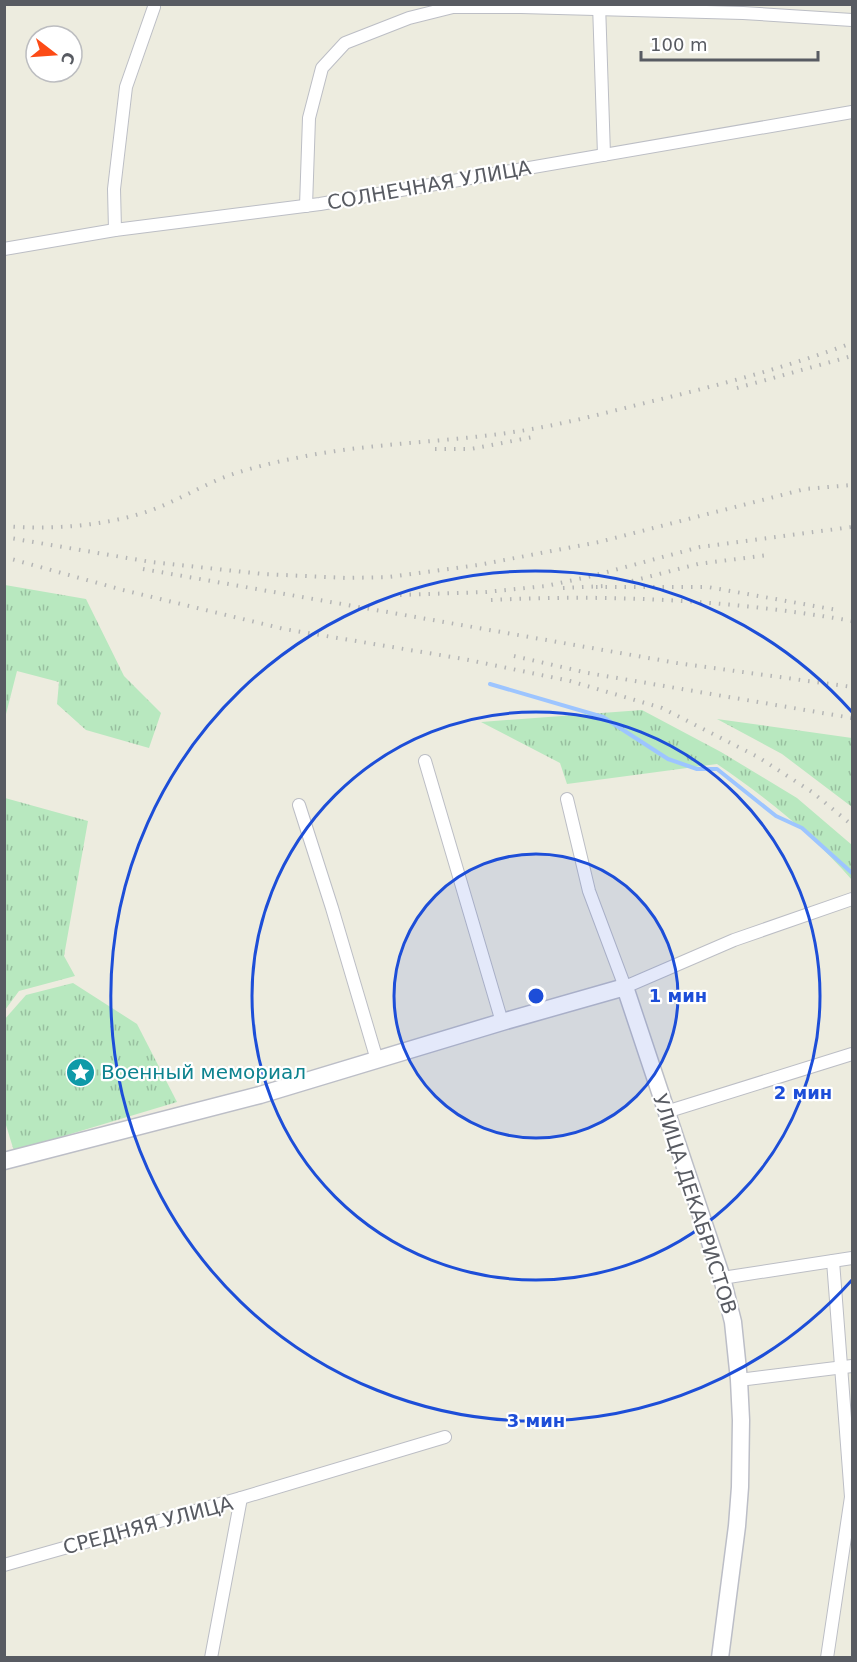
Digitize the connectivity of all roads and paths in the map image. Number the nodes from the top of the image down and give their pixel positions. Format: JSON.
{"nodes":[{"id":1,"x":153,"y":5,"type":"edge"},
{"id":2,"x":599,"y":7,"type":"edge"},
{"id":3,"x":852,"y":20,"type":"edge"},
{"id":4,"x":852,"y":112,"type":"edge"},
{"id":5,"x":604,"y":155,"type":"junction"},
{"id":6,"x":306,"y":206,"type":"junction"},
{"id":7,"x":115,"y":230,"type":"junction"},
{"id":8,"x":4,"y":249,"type":"edge"},
{"id":9,"x":425,"y":761,"type":"dead end"},
{"id":10,"x":567,"y":799,"type":"dead end"},
{"id":11,"x":299,"y":805,"type":"dead end"},
{"id":12,"x":852,"y":899,"type":"edge"},
{"id":13,"x":625,"y":987,"type":"junction"},
{"id":14,"x":502,"y":1022,"type":"junction"},
{"id":15,"x":852,"y":1054,"type":"edge"},
{"id":16,"x":377,"y":1060,"type":"junction"},
{"id":17,"x":666,"y":1112,"type":"junction"},
{"id":18,"x":4,"y":1161,"type":"edge"},
{"id":19,"x":852,"y":1258,"type":"edge"},
{"id":20,"x":833,"y":1261,"type":"junction"},
{"id":21,"x":722,"y":1278,"type":"junction"},
{"id":22,"x":847,"y":1367,"type":"edge"},
{"id":23,"x":739,"y":1380,"type":"junction"},
{"id":24,"x":446,"y":1437,"type":"dead end"},
{"id":25,"x":241,"y":1498,"type":"junction"},
{"id":26,"x":4,"y":1565,"type":"edge"},
{"id":27,"x":211,"y":1658,"type":"edge"},
{"id":28,"x":720,"y":1658,"type":"edge"},
{"id":29,"x":827,"y":1658,"type":"edge"}],
"edges":[{"from":1,"to":7,"type":"street"},
{"from":2,"to":3,"type":"street"},
{"from":2,"to":5,"type":"street"},
{"from":2,"to":6,"type":"street"},
{"from":4,"to":5,"type":"street","name":"СОЛНЕЧНАЯ УЛИЦА"},
{"from":5,"to":6,"type":"street","name":"СОЛНЕЧНАЯ УЛИЦА"},
{"from":6,"to":7,"type":"street","name":"СОЛНЕЧНАЯ УЛИЦА"},
{"from":7,"to":8,"type":"street","name":"СОЛНЕЧНАЯ УЛИЦА"},
{"from":9,"to":14,"type":"street"},
{"from":10,"to":13,"type":"street","name":"УЛИЦА ДЕКАБРИСТОВ"},
{"from":11,"to":16,"type":"street"},
{"from":12,"to":13,"type":"street"},
{"from":13,"to":14,"type":"street"},
{"from":13,"to":17,"type":"street","name":"УЛИЦА ДЕКАБРИСТОВ"},
{"from":14,"to":16,"type":"street"},
{"from":15,"to":17,"type":"street"},
{"from":16,"to":18,"type":"street"},
{"from":17,"to":21,"type":"street","name":"УЛИЦА ДЕКАБРИСТОВ"},
{"from":19,"to":20,"type":"street"},
{"from":20,"to":21,"type":"street"},
{"from":20,"to":22,"type":"street"},
{"from":21,"to":23,"type":"street","name":"УЛИЦА ДЕКАБРИСТОВ"},
{"from":22,"to":23,"type":"street"},
{"from":22,"to":29,"type":"street"},
{"from":23,"to":28,"type":"street","name":"УЛИЦА ДЕКАБРИСТОВ"},
{"from":24,"to":25,"type":"street"},
{"from":25,"to":26,"type":"street","name":"СРЕДНЯЯ УЛИЦА"},
{"from":25,"to":27,"type":"street","name":"СРЕДНЯЯ УЛИЦА"}]}
